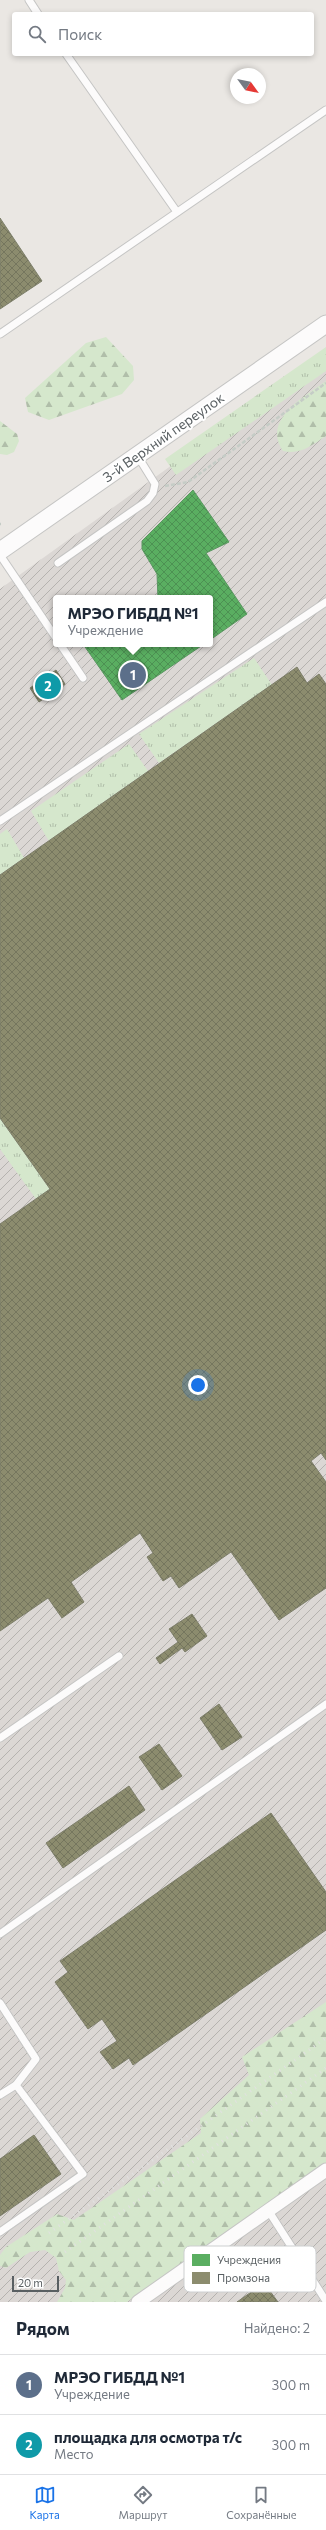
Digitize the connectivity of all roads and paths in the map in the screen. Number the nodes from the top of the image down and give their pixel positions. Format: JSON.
{"nodes":[{"id":1,"x":28,"y":0,"type":"edge"},
{"id":2,"x":37,"y":12,"type":"edge"},
{"id":3,"x":67,"y":56,"type":"edge"},
{"id":4,"x":326,"y":110,"type":"edge"},
{"id":5,"x":177,"y":212,"type":"junction"},
{"id":6,"x":326,"y":324,"type":"edge"},
{"id":7,"x":0,"y":334,"type":"edge"},
{"id":8,"x":326,"y":383,"type":"edge"},
{"id":9,"x":137,"y":455,"type":"junction"},
{"id":10,"x":155,"y":488,"type":"junction"},
{"id":11,"x":0,"y":551,"type":"edge"},
{"id":12,"x":0,"y":555,"type":"edge"},
{"id":13,"x":58,"y":563,"type":"dead end"},
{"id":14,"x":326,"y":602,"type":"edge"},
{"id":15,"x":53,"y":634,"type":"edge"},
{"id":16,"x":62,"y":647,"type":"edge"},
{"id":17,"x":83,"y":678,"type":"dead end"},
{"id":18,"x":0,"y":821,"type":"edge"},
{"id":19,"x":119,"y":1656,"type":"dead end"},
{"id":20,"x":326,"y":1704,"type":"edge"},
{"id":21,"x":0,"y":1738,"type":"edge"},
{"id":22,"x":0,"y":1934,"type":"edge"},
{"id":23,"x":0,"y":2003,"type":"edge"},
{"id":24,"x":16,"y":2085,"type":"junction"},
{"id":25,"x":0,"y":2095,"type":"edge"},
{"id":26,"x":326,"y":2170,"type":"edge"},
{"id":27,"x":268,"y":2210,"type":"junction"},
{"id":28,"x":0,"y":2232,"type":"edge"},
{"id":29,"x":217,"y":2246,"type":"edge"},
{"id":30,"x":291,"y":2246,"type":"edge"},
{"id":31,"x":184,"y":2269,"type":"edge"},
{"id":32,"x":316,"y":2285,"type":"edge"},
{"id":33,"x":326,"y":2301,"type":"edge"},
{"id":34,"x":138,"y":2302,"type":"edge"}],
"edges":[{"from":1,"to":2,"type":"lane"},
{"from":3,"to":5,"type":"lane"},
{"from":4,"to":5,"type":"lane"},
{"from":5,"to":7,"type":"lane"},
{"from":6,"to":9,"type":"street","name":"3-й Верхний переулок"},
{"from":8,"to":10,"type":"path"},
{"from":9,"to":10,"type":"lane"},
{"from":9,"to":11,"type":"street","name":"3-й Верхний переулок"},
{"from":10,"to":13,"type":"lane"},
{"from":12,"to":15,"type":"lane"},
{"from":14,"to":18,"type":"lane"},
{"from":16,"to":17,"type":"lane"},
{"from":19,"to":21,"type":"lane"},
{"from":20,"to":22,"type":"lane"},
{"from":23,"to":24,"type":"lane"},
{"from":24,"to":25,"type":"lane"},
{"from":24,"to":28,"type":"lane"},
{"from":26,"to":27,"type":"street"},
{"from":27,"to":29,"type":"street"},
{"from":27,"to":30,"type":"lane"},
{"from":31,"to":34,"type":"street"},
{"from":32,"to":33,"type":"lane"}]}
